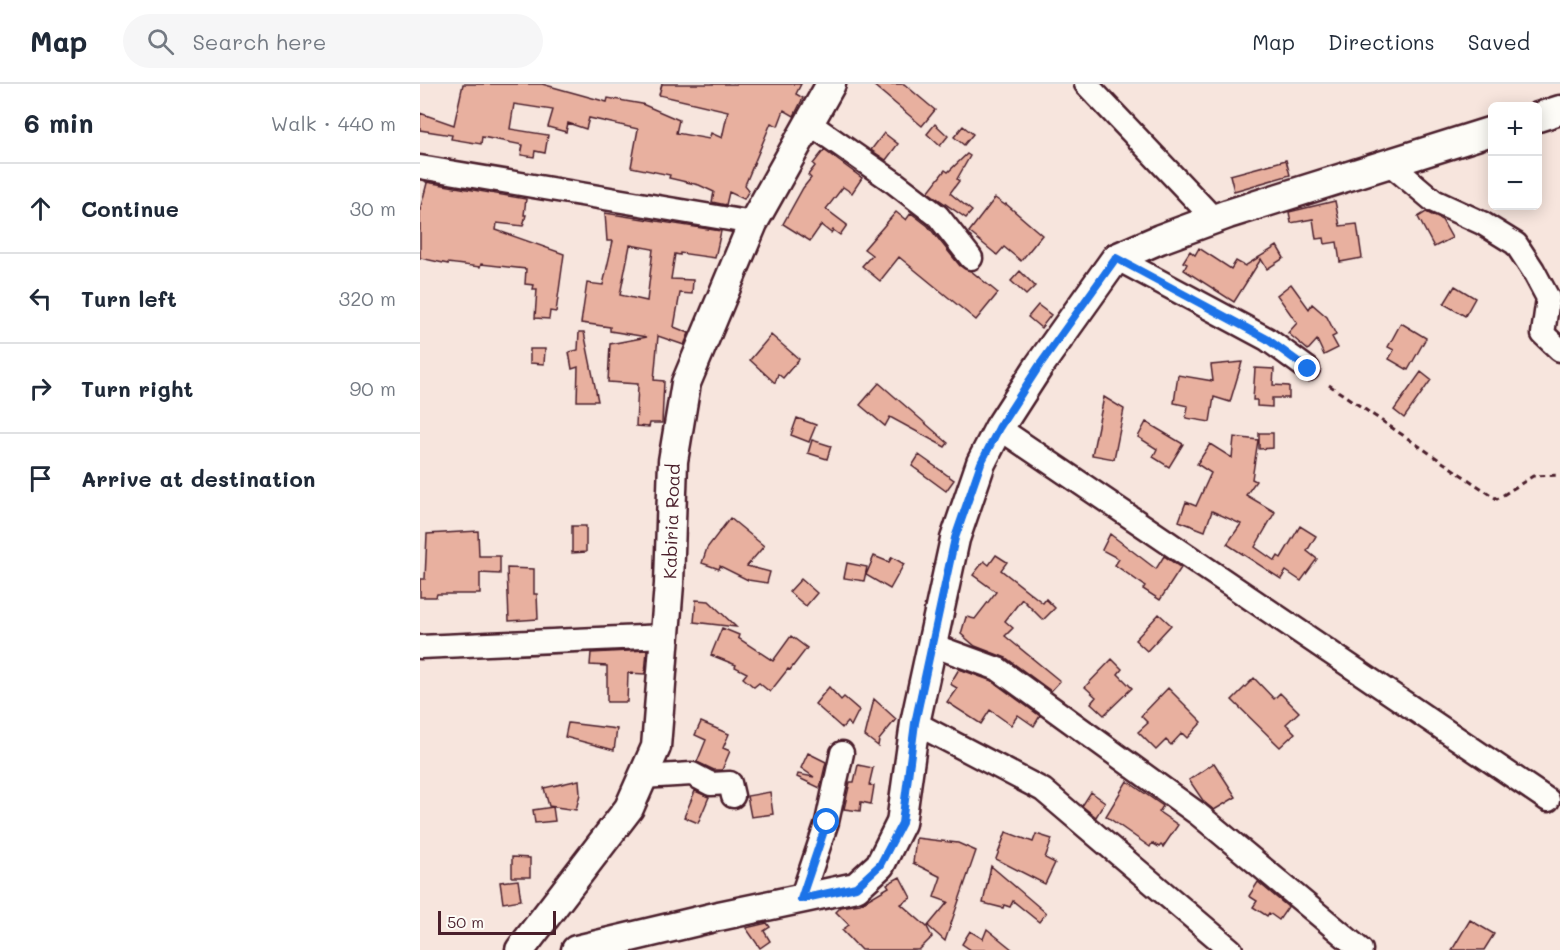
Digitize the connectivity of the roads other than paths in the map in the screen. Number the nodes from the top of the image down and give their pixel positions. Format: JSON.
{"nodes":[{"id":1,"x":831,"y":84,"type":"edge"},
{"id":2,"x":1086,"y":84,"type":"edge"},
{"id":3,"x":1560,"y":110,"type":"edge"},
{"id":4,"x":1542,"y":116,"type":"edge"},
{"id":5,"x":809,"y":123,"type":"junction"},
{"id":6,"x":1488,"y":132,"type":"edge"},
{"id":7,"x":1389,"y":164,"type":"junction"},
{"id":8,"x":420,"y":167,"type":"edge"},
{"id":9,"x":1214,"y":219,"type":"junction"},
{"id":10,"x":753,"y":223,"type":"junction"},
{"id":11,"x":971,"y":258,"type":"dead end"},
{"id":12,"x":1116,"y":258,"type":"junction"},
{"id":13,"x":1560,"y":350,"type":"edge"},
{"id":14,"x":1308,"y":369,"type":"dead end"},
{"id":15,"x":999,"y":428,"type":"junction"},
{"id":16,"x":665,"y":636,"type":"junction"},
{"id":17,"x":932,"y":645,"type":"junction"},
{"id":18,"x":420,"y":647,"type":"edge"},
{"id":19,"x":915,"y":723,"type":"junction"},
{"id":20,"x":842,"y":753,"type":"dead end"},
{"id":21,"x":642,"y":777,"type":"junction"},
{"id":22,"x":733,"y":796,"type":"dead end"},
{"id":23,"x":1548,"y":800,"type":"dead end"},
{"id":24,"x":801,"y":899,"type":"junction"},
{"id":25,"x":586,"y":949,"type":"edge"},
{"id":26,"x":520,"y":950,"type":"edge"},
{"id":27,"x":1231,"y":950,"type":"edge"},
{"id":28,"x":1361,"y":950,"type":"edge"}],
"edges":[{"from":1,"to":5,"type":"main road","name":"Kabiria Road"},
{"from":2,"to":9,"type":"street"},
{"from":3,"to":4,"type":"main road"},
{"from":5,"to":10,"type":"main road","name":"Kabiria Road"},
{"from":5,"to":11,"type":"street"},
{"from":6,"to":7,"type":"main road"},
{"from":7,"to":9,"type":"main road"},
{"from":7,"to":13,"type":"street"},
{"from":8,"to":10,"type":"street"},
{"from":9,"to":12,"type":"main road"},
{"from":10,"to":16,"type":"main road","name":"Kabiria Road"},
{"from":12,"to":14,"type":"street"},
{"from":12,"to":15,"type":"main road"},
{"from":15,"to":17,"type":"main road"},
{"from":15,"to":23,"type":"street"},
{"from":16,"to":18,"type":"street"},
{"from":16,"to":21,"type":"main road","name":"Kabiria Road"},
{"from":17,"to":19,"type":"main road"},
{"from":17,"to":28,"type":"street"},
{"from":19,"to":24,"type":"main road"},
{"from":19,"to":27,"type":"street"},
{"from":20,"to":24,"type":"street"},
{"from":21,"to":22,"type":"street"},
{"from":21,"to":26,"type":"main road","name":"Kabiria Road"},
{"from":24,"to":25,"type":"main road"}]}
